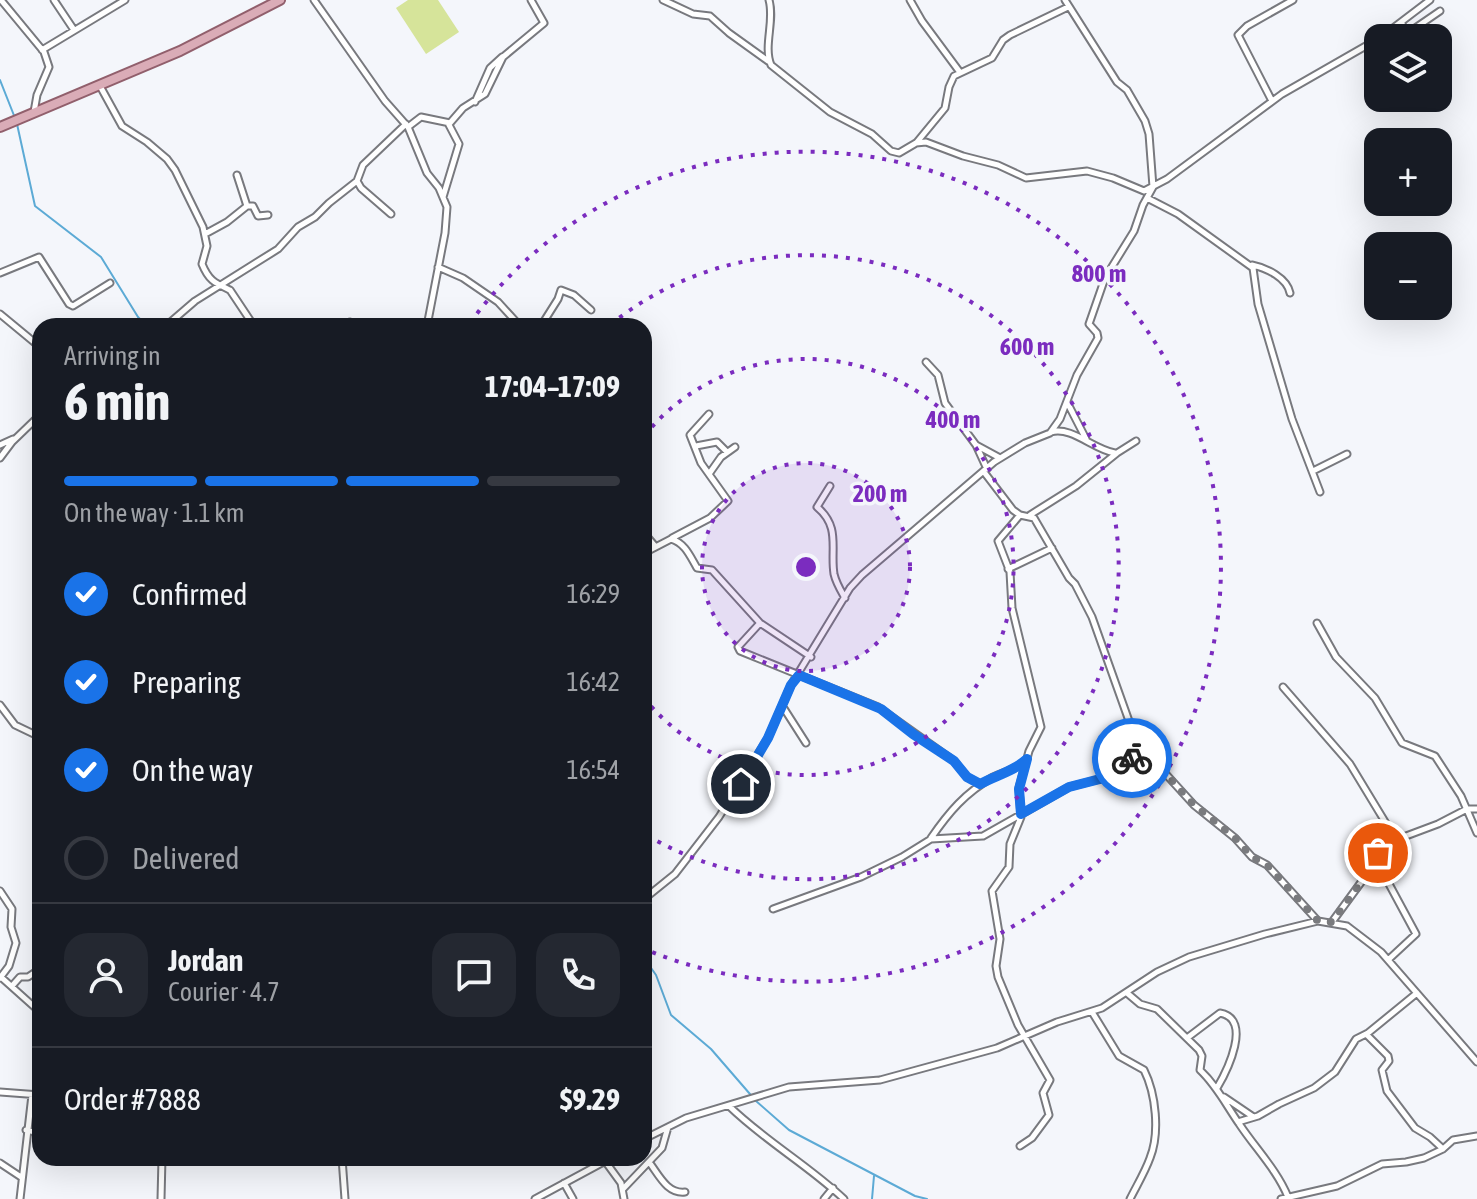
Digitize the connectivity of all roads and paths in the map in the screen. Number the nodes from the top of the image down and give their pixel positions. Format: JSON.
{"nodes":[{"id":1,"x":1,"y":0,"type":"edge"},
{"id":2,"x":54,"y":0,"type":"edge"},
{"id":3,"x":125,"y":0,"type":"edge"},
{"id":4,"x":280,"y":0,"type":"edge"},
{"id":5,"x":314,"y":0,"type":"edge"},
{"id":6,"x":531,"y":0,"type":"edge"},
{"id":7,"x":663,"y":0,"type":"edge"},
{"id":8,"x":769,"y":0,"type":"edge"},
{"id":9,"x":910,"y":0,"type":"edge"},
{"id":10,"x":1293,"y":0,"type":"edge"},
{"id":11,"x":1430,"y":0,"type":"edge"},
{"id":12,"x":1066,"y":3,"type":"edge"},
{"id":13,"x":1440,"y":11,"type":"dead end"},
{"id":14,"x":1401,"y":23,"type":"joint"},
{"id":15,"x":74,"y":30,"type":"junction"},
{"id":16,"x":1364,"y":48,"type":"edge"},
{"id":17,"x":42,"y":50,"type":"junction"},
{"id":18,"x":768,"y":61,"type":"junction"},
{"id":19,"x":960,"y":72,"type":"junction"},
{"id":20,"x":100,"y":86,"type":"junction"},
{"id":21,"x":1272,"y":101,"type":"junction"},
{"id":22,"x":30,"y":114,"type":"junction"},
{"id":23,"x":448,"y":123,"type":"junction"},
{"id":24,"x":407,"y":125,"type":"junction"},
{"id":25,"x":2,"y":126,"type":"edge"},
{"id":26,"x":916,"y":143,"type":"junction"},
{"id":27,"x":237,"y":175,"type":"dead end"},
{"id":28,"x":357,"y":181,"type":"junction"},
{"id":29,"x":1153,"y":187,"type":"junction"},
{"id":30,"x":443,"y":198,"type":"junction"},
{"id":31,"x":1147,"y":198,"type":"junction"},
{"id":32,"x":247,"y":206,"type":"junction"},
{"id":33,"x":391,"y":214,"type":"dead end"},
{"id":34,"x":268,"y":215,"type":"dead end"},
{"id":35,"x":205,"y":234,"type":"junction"},
{"id":36,"x":1251,"y":266,"type":"junction"},
{"id":37,"x":438,"y":267,"type":"junction"},
{"id":38,"x":0,"y":273,"type":"edge"},
{"id":39,"x":110,"y":283,"type":"dead end"},
{"id":40,"x":217,"y":287,"type":"junction"},
{"id":41,"x":1290,"y":293,"type":"dead end"},
{"id":42,"x":591,"y":310,"type":"dead end"},
{"id":43,"x":0,"y":314,"type":"edge"},
{"id":44,"x":175,"y":318,"type":"edge"},
{"id":45,"x":249,"y":318,"type":"edge"},
{"id":46,"x":428,"y":318,"type":"edge"},
{"id":47,"x":514,"y":318,"type":"edge"},
{"id":48,"x":546,"y":318,"type":"edge"},
{"id":49,"x":32,"y":340,"type":"edge"},
{"id":50,"x":926,"y":362,"type":"dead end"},
{"id":51,"x":1066,"y":400,"type":"junction"},
{"id":52,"x":709,"y":414,"type":"dead end"},
{"id":53,"x":32,"y":423,"type":"edge"},
{"id":54,"x":1050,"y":433,"type":"junction"},
{"id":55,"x":15,"y":439,"type":"junction"},
{"id":56,"x":1086,"y":440,"type":"junction"},
{"id":57,"x":1136,"y":441,"type":"dead end"},
{"id":58,"x":0,"y":445,"type":"edge"},
{"id":59,"x":976,"y":445,"type":"junction"},
{"id":60,"x":696,"y":446,"type":"junction"},
{"id":61,"x":735,"y":447,"type":"dead end"},
{"id":62,"x":727,"y":452,"type":"junction"},
{"id":63,"x":1117,"y":453,"type":"junction"},
{"id":64,"x":1347,"y":454,"type":"dead end"},
{"id":65,"x":0,"y":458,"type":"edge"},
{"id":66,"x":1000,"y":458,"type":"junction"},
{"id":67,"x":986,"y":471,"type":"junction"},
{"id":68,"x":1313,"y":471,"type":"junction"},
{"id":69,"x":709,"y":474,"type":"junction"},
{"id":70,"x":830,"y":486,"type":"dead end"},
{"id":71,"x":1320,"y":492,"type":"dead end"},
{"id":72,"x":1020,"y":515,"type":"junction"},
{"id":73,"x":1030,"y":515,"type":"junction"},
{"id":74,"x":671,"y":539,"type":"junction"},
{"id":75,"x":652,"y":542,"type":"edge"},
{"id":76,"x":655,"y":546,"type":"junction"},
{"id":77,"x":652,"y":548,"type":"edge"},
{"id":78,"x":1052,"y":548,"type":"junction"},
{"id":79,"x":1008,"y":569,"type":"junction"},
{"id":80,"x":845,"y":598,"type":"junction"},
{"id":81,"x":760,"y":623,"type":"junction"},
{"id":82,"x":1317,"y":623,"type":"dead end"},
{"id":83,"x":811,"y":657,"type":"junction"},
{"id":84,"x":799,"y":675,"type":"junction"},
{"id":85,"x":1283,"y":687,"type":"dead end"},
{"id":86,"x":0,"y":705,"type":"edge"},
{"id":87,"x":782,"y":705,"type":"junction"},
{"id":88,"x":32,"y":733,"type":"edge"},
{"id":89,"x":806,"y":743,"type":"dead end"},
{"id":90,"x":1143,"y":749,"type":"junction"},
{"id":91,"x":1027,"y":759,"type":"junction"},
{"id":92,"x":980,"y":784,"type":"junction"},
{"id":93,"x":1467,"y":809,"type":"junction"},
{"id":94,"x":1477,"y":809,"type":"edge"},
{"id":95,"x":1021,"y":814,"type":"junction"},
{"id":96,"x":1477,"y":833,"type":"edge"},
{"id":97,"x":931,"y":839,"type":"junction"},
{"id":98,"x":1375,"y":858,"type":"junction"},
{"id":99,"x":0,"y":891,"type":"edge"},
{"id":100,"x":652,"y":893,"type":"edge"},
{"id":101,"x":773,"y":909,"type":"dead end"},
{"id":102,"x":1318,"y":921,"type":"junction"},
{"id":103,"x":1332,"y":922,"type":"junction"},
{"id":104,"x":1388,"y":960,"type":"junction"},
{"id":105,"x":32,"y":974,"type":"edge"},
{"id":106,"x":1,"y":977,"type":"edge"},
{"id":107,"x":12,"y":986,"type":"junction"},
{"id":108,"x":1127,"y":993,"type":"junction"},
{"id":109,"x":1417,"y":993,"type":"junction"},
{"id":110,"x":32,"y":1005,"type":"edge"},
{"id":111,"x":1092,"y":1012,"type":"junction"},
{"id":112,"x":1366,"y":1034,"type":"junction"},
{"id":113,"x":1024,"y":1036,"type":"junction"},
{"id":114,"x":1187,"y":1038,"type":"junction"},
{"id":115,"x":1477,"y":1062,"type":"edge"},
{"id":116,"x":1217,"y":1088,"type":"junction"},
{"id":117,"x":0,"y":1092,"type":"edge"},
{"id":118,"x":32,"y":1095,"type":"joint"},
{"id":119,"x":1223,"y":1097,"type":"junction"},
{"id":120,"x":729,"y":1106,"type":"junction"},
{"id":121,"x":1253,"y":1117,"type":"junction"},
{"id":122,"x":1238,"y":1122,"type":"junction"},
{"id":123,"x":668,"y":1127,"type":"junction"},
{"id":124,"x":26,"y":1130,"type":"junction"},
{"id":125,"x":32,"y":1131,"type":"edge"},
{"id":126,"x":652,"y":1135,"type":"edge"},
{"id":127,"x":1477,"y":1136,"type":"edge"},
{"id":128,"x":1020,"y":1146,"type":"dead end"},
{"id":129,"x":1443,"y":1149,"type":"junction"},
{"id":130,"x":652,"y":1159,"type":"edge"},
{"id":131,"x":0,"y":1163,"type":"edge"},
{"id":132,"x":162,"y":1166,"type":"edge"},
{"id":133,"x":343,"y":1166,"type":"edge"},
{"id":134,"x":597,"y":1166,"type":"edge"},
{"id":135,"x":611,"y":1166,"type":"edge"},
{"id":136,"x":645,"y":1166,"type":"edge"},
{"id":137,"x":652,"y":1166,"type":"edge"},
{"id":138,"x":21,"y":1177,"type":"junction"},
{"id":139,"x":564,"y":1183,"type":"junction"},
{"id":140,"x":833,"y":1188,"type":"junction"},
{"id":141,"x":623,"y":1189,"type":"junction"},
{"id":142,"x":685,"y":1192,"type":"dead end"},
{"id":143,"x":1288,"y":1198,"type":"edge"},
{"id":144,"x":20,"y":1199,"type":"edge"},
{"id":145,"x":161,"y":1199,"type":"edge"},
{"id":146,"x":345,"y":1199,"type":"edge"},
{"id":147,"x":535,"y":1199,"type":"edge"},
{"id":148,"x":573,"y":1199,"type":"edge"},
{"id":149,"x":624,"y":1199,"type":"edge"},
{"id":150,"x":824,"y":1199,"type":"edge"},
{"id":151,"x":844,"y":1199,"type":"edge"},
{"id":152,"x":1130,"y":1199,"type":"edge"}],
"edges":[{"from":1,"to":17,"type":"street"},
{"from":2,"to":15,"type":"street"},
{"from":3,"to":15,"type":"street"},
{"from":4,"to":20,"type":"main road"},
{"from":5,"to":24,"type":"street"},
{"from":6,"to":23,"type":"street"},
{"from":7,"to":18,"type":"street"},
{"from":8,"to":18,"type":"street"},
{"from":9,"to":19,"type":"street"},
{"from":10,"to":21,"type":"street"},
{"from":11,"to":14,"type":"street"},
{"from":12,"to":19,"type":"street"},
{"from":12,"to":29,"type":"street"},
{"from":13,"to":14,"type":"street"},
{"from":15,"to":17,"type":"street"},
{"from":16,"to":21,"type":"street"},
{"from":17,"to":22,"type":"street"},
{"from":18,"to":26,"type":"street"},
{"from":19,"to":26,"type":"street"},
{"from":20,"to":22,"type":"main road"},
{"from":20,"to":35,"type":"street"},
{"from":21,"to":29,"type":"street"},
{"from":22,"to":25,"type":"main road"},
{"from":23,"to":24,"type":"street"},
{"from":23,"to":30,"type":"street"},
{"from":24,"to":28,"type":"street"},
{"from":24,"to":30,"type":"street"},
{"from":26,"to":29,"type":"street"},
{"from":27,"to":32,"type":"street"},
{"from":28,"to":33,"type":"street"},
{"from":28,"to":40,"type":"street"},
{"from":29,"to":31,"type":"street"},
{"from":30,"to":37,"type":"street"},
{"from":31,"to":36,"type":"street"},
{"from":31,"to":51,"type":"street"},
{"from":32,"to":34,"type":"street"},
{"from":32,"to":35,"type":"street"},
{"from":35,"to":40,"type":"street"},
{"from":36,"to":41,"type":"street"},
{"from":36,"to":68,"type":"street"},
{"from":37,"to":46,"type":"street"},
{"from":37,"to":47,"type":"street"},
{"from":38,"to":39,"type":"street"},
{"from":40,"to":44,"type":"street"},
{"from":40,"to":45,"type":"street"},
{"from":42,"to":48,"type":"street"},
{"from":43,"to":49,"type":"street"},
{"from":50,"to":59,"type":"street"},
{"from":51,"to":54,"type":"street"},
{"from":51,"to":56,"type":"street"},
{"from":52,"to":60,"type":"street"},
{"from":53,"to":55,"type":"street"},
{"from":54,"to":56,"type":"street"},
{"from":54,"to":66,"type":"street"},
{"from":55,"to":58,"type":"street"},
{"from":55,"to":65,"type":"street"},
{"from":56,"to":63,"type":"street"},
{"from":57,"to":63,"type":"street"},
{"from":59,"to":66,"type":"street"},
{"from":59,"to":67,"type":"street"},
{"from":60,"to":62,"type":"street"},
{"from":60,"to":69,"type":"street"},
{"from":61,"to":62,"type":"street"},
{"from":62,"to":69,"type":"street"},
{"from":63,"to":73,"type":"street"},
{"from":64,"to":68,"type":"street"},
{"from":66,"to":67,"type":"street"},
{"from":67,"to":72,"type":"street"},
{"from":67,"to":80,"type":"street"},
{"from":68,"to":71,"type":"street"},
{"from":69,"to":74,"type":"street"},
{"from":70,"to":80,"type":"street"},
{"from":72,"to":73,"type":"street"},
{"from":72,"to":79,"type":"street"},
{"from":73,"to":78,"type":"street"},
{"from":74,"to":76,"type":"street"},
{"from":74,"to":81,"type":"street"},
{"from":75,"to":76,"type":"street"},
{"from":76,"to":77,"type":"street"},
{"from":78,"to":79,"type":"street"},
{"from":78,"to":90,"type":"street"},
{"from":79,"to":91,"type":"street"},
{"from":80,"to":83,"type":"street"},
{"from":81,"to":83,"type":"street"},
{"from":81,"to":84,"type":"street"},
{"from":82,"to":93,"type":"street"},
{"from":83,"to":84,"type":"street"},
{"from":84,"to":87,"type":"street"},
{"from":84,"to":92,"type":"street"},
{"from":85,"to":98,"type":"street"},
{"from":86,"to":88,"type":"street"},
{"from":87,"to":89,"type":"street"},
{"from":87,"to":100,"type":"street"},
{"from":90,"to":95,"type":"street"},
{"from":90,"to":102,"type":"street"},
{"from":91,"to":92,"type":"street"},
{"from":91,"to":95,"type":"street"},
{"from":92,"to":97,"type":"street"},
{"from":93,"to":94,"type":"street"},
{"from":93,"to":96,"type":"street"},
{"from":93,"to":98,"type":"street"},
{"from":95,"to":97,"type":"street"},
{"from":95,"to":113,"type":"street"},
{"from":97,"to":101,"type":"street"},
{"from":98,"to":103,"type":"street"},
{"from":98,"to":104,"type":"street"},
{"from":99,"to":106,"type":"street"},
{"from":102,"to":103,"type":"street"},
{"from":102,"to":108,"type":"street"},
{"from":103,"to":104,"type":"street"},
{"from":104,"to":109,"type":"street"},
{"from":105,"to":107,"type":"street"},
{"from":106,"to":107,"type":"street"},
{"from":107,"to":110,"type":"street"},
{"from":108,"to":111,"type":"street"},
{"from":108,"to":114,"type":"street"},
{"from":109,"to":112,"type":"street"},
{"from":109,"to":115,"type":"street"},
{"from":111,"to":113,"type":"street"},
{"from":111,"to":152,"type":"street"},
{"from":112,"to":121,"type":"street"},
{"from":112,"to":129,"type":"street"},
{"from":113,"to":120,"type":"street"},
{"from":113,"to":128,"type":"street"},
{"from":114,"to":116,"type":"street"},
{"from":114,"to":116,"type":"street"},
{"from":116,"to":119,"type":"street"},
{"from":117,"to":118,"type":"street"},
{"from":118,"to":124,"type":"street"},
{"from":119,"to":121,"type":"street"},
{"from":119,"to":122,"type":"street"},
{"from":120,"to":123,"type":"street"},
{"from":120,"to":140,"type":"street"},
{"from":121,"to":122,"type":"street"},
{"from":122,"to":143,"type":"street"},
{"from":123,"to":126,"type":"street"},
{"from":123,"to":130,"type":"street"},
{"from":124,"to":125,"type":"street"},
{"from":124,"to":138,"type":"street"},
{"from":127,"to":129,"type":"street"},
{"from":129,"to":143,"type":"street"},
{"from":131,"to":138,"type":"street"},
{"from":132,"to":145,"type":"street"},
{"from":133,"to":146,"type":"street"},
{"from":134,"to":139,"type":"street"},
{"from":135,"to":141,"type":"street"},
{"from":136,"to":141,"type":"street"},
{"from":137,"to":142,"type":"street"},
{"from":138,"to":144,"type":"street"},
{"from":139,"to":147,"type":"street"},
{"from":139,"to":148,"type":"street"},
{"from":140,"to":150,"type":"street"},
{"from":140,"to":151,"type":"street"},
{"from":141,"to":149,"type":"street"}]}
